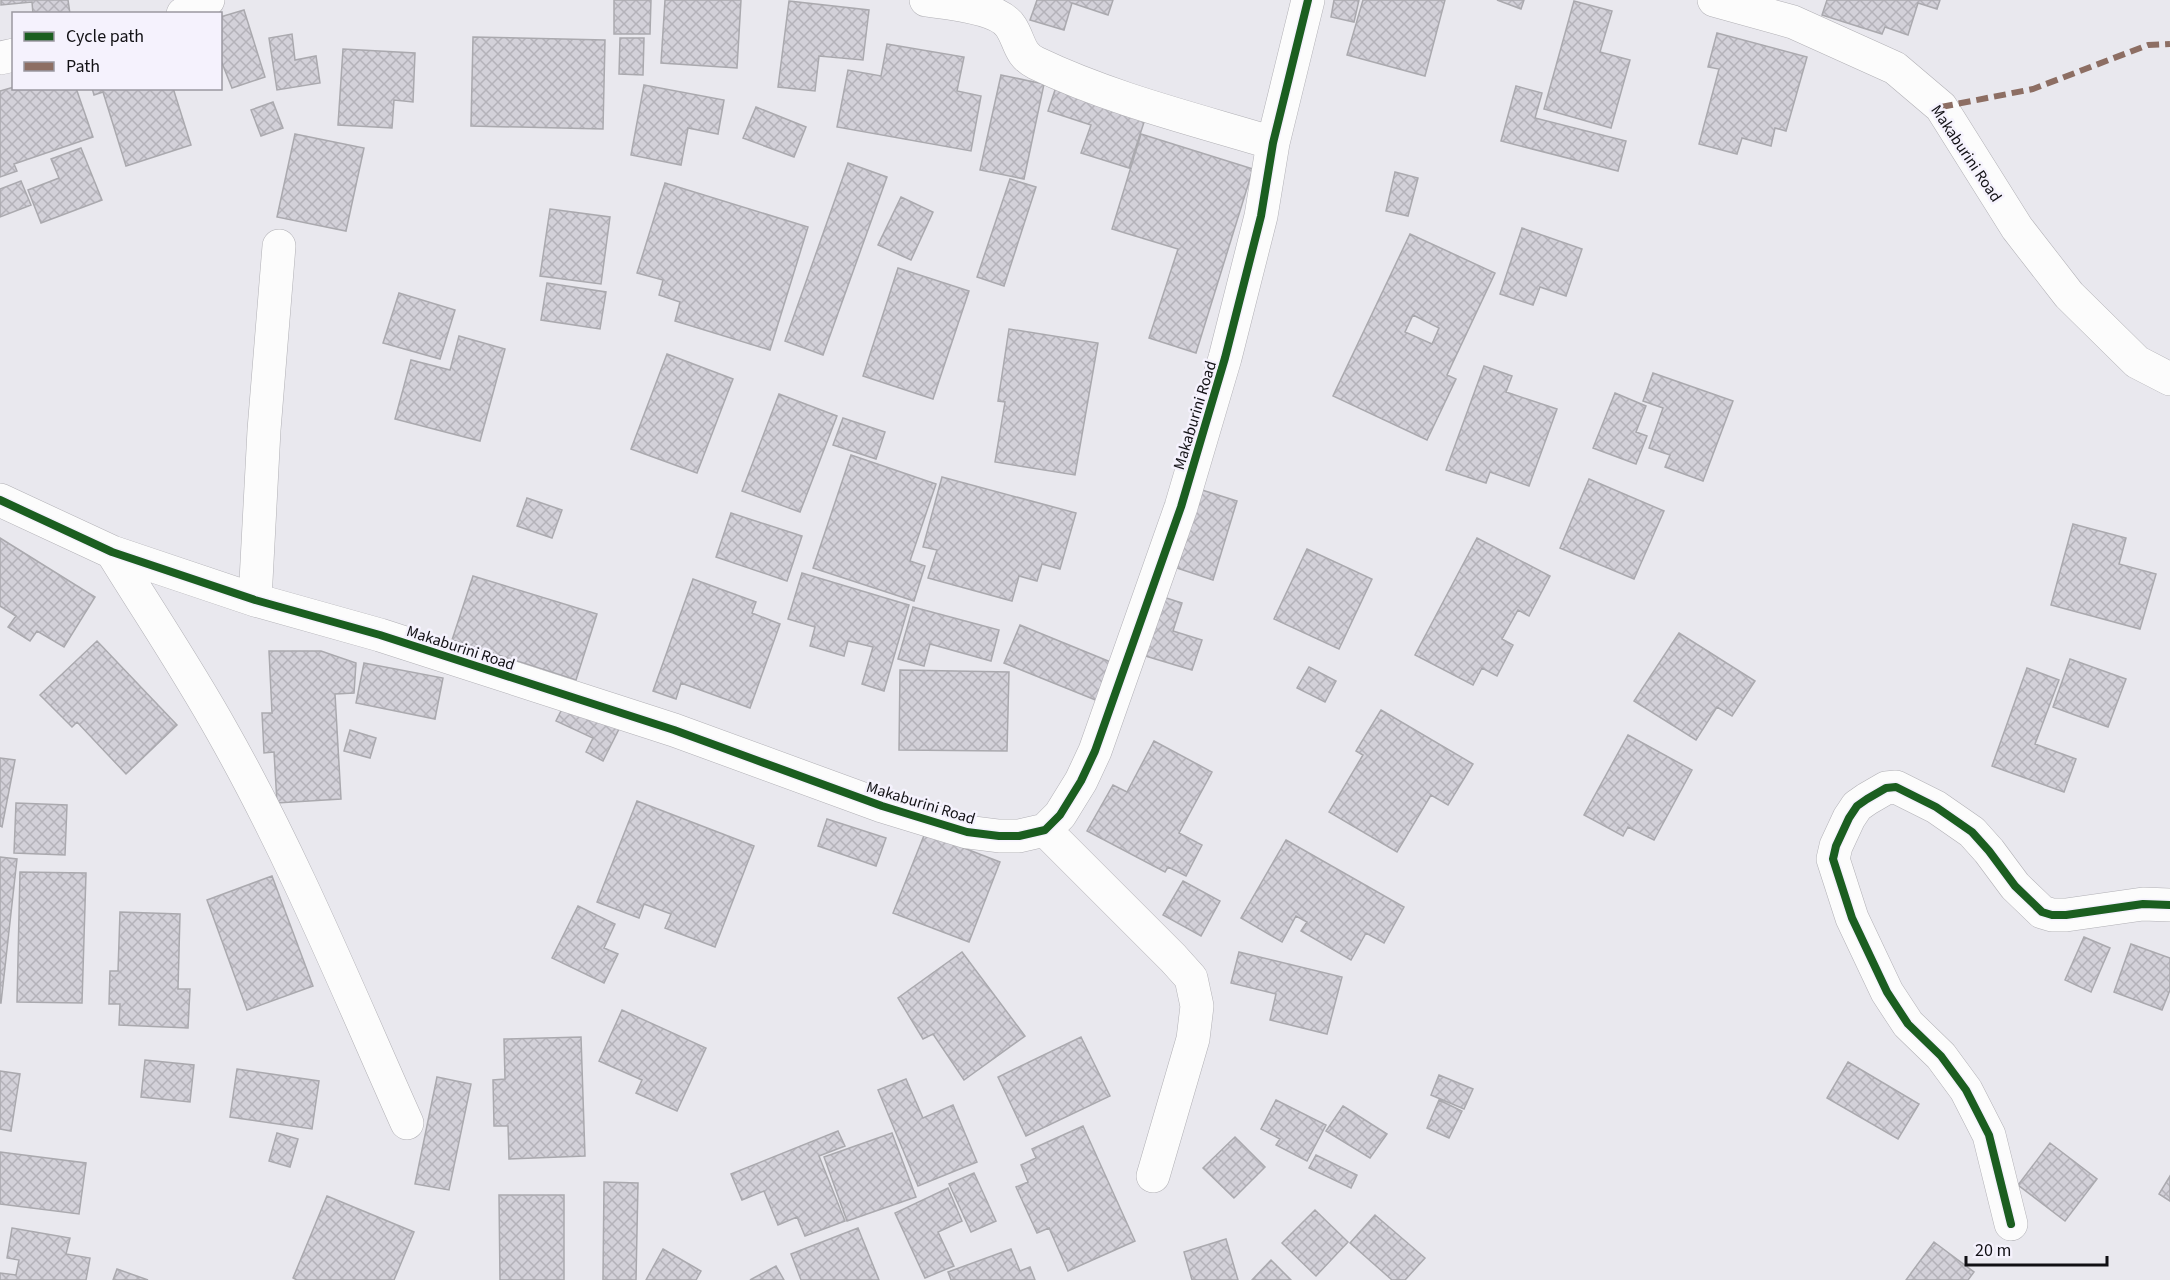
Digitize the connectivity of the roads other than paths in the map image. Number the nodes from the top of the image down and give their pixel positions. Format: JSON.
{"nodes":[{"id":1,"x":208,"y":0,"type":"edge"},
{"id":2,"x":926,"y":0,"type":"edge"},
{"id":3,"x":1308,"y":0,"type":"edge"},
{"id":4,"x":1714,"y":0,"type":"edge"},
{"id":5,"x":188,"y":12,"type":"edge"},
{"id":6,"x":1273,"y":144,"type":"junction"},
{"id":7,"x":279,"y":246,"type":"dead end"},
{"id":8,"x":2170,"y":379,"type":"edge"},
{"id":9,"x":0,"y":500,"type":"edge"},
{"id":10,"x":112,"y":552,"type":"junction"},
{"id":11,"x":255,"y":600,"type":"junction"},
{"id":12,"x":1045,"y":830,"type":"junction"},
{"id":13,"x":2170,"y":905,"type":"edge"},
{"id":14,"x":407,"y":1123,"type":"dead end"},
{"id":15,"x":1154,"y":1176,"type":"dead end"},
{"id":16,"x":2011,"y":1224,"type":"dead end"}],
"edges":[{"from":1,"to":5,"type":"street"},
{"from":2,"to":6,"type":"street"},
{"from":3,"to":6,"type":"street","name":"Makaburini Road"},
{"from":4,"to":8,"type":"street","name":"Makaburini Road"},
{"from":6,"to":12,"type":"street","name":"Makaburini Road"},
{"from":7,"to":11,"type":"street"},
{"from":9,"to":10,"type":"street","name":"Makaburini Road"},
{"from":10,"to":11,"type":"street","name":"Makaburini Road"},
{"from":10,"to":14,"type":"street"},
{"from":11,"to":12,"type":"street","name":"Makaburini Road"},
{"from":12,"to":15,"type":"street"},
{"from":13,"to":16,"type":"street"}]}
